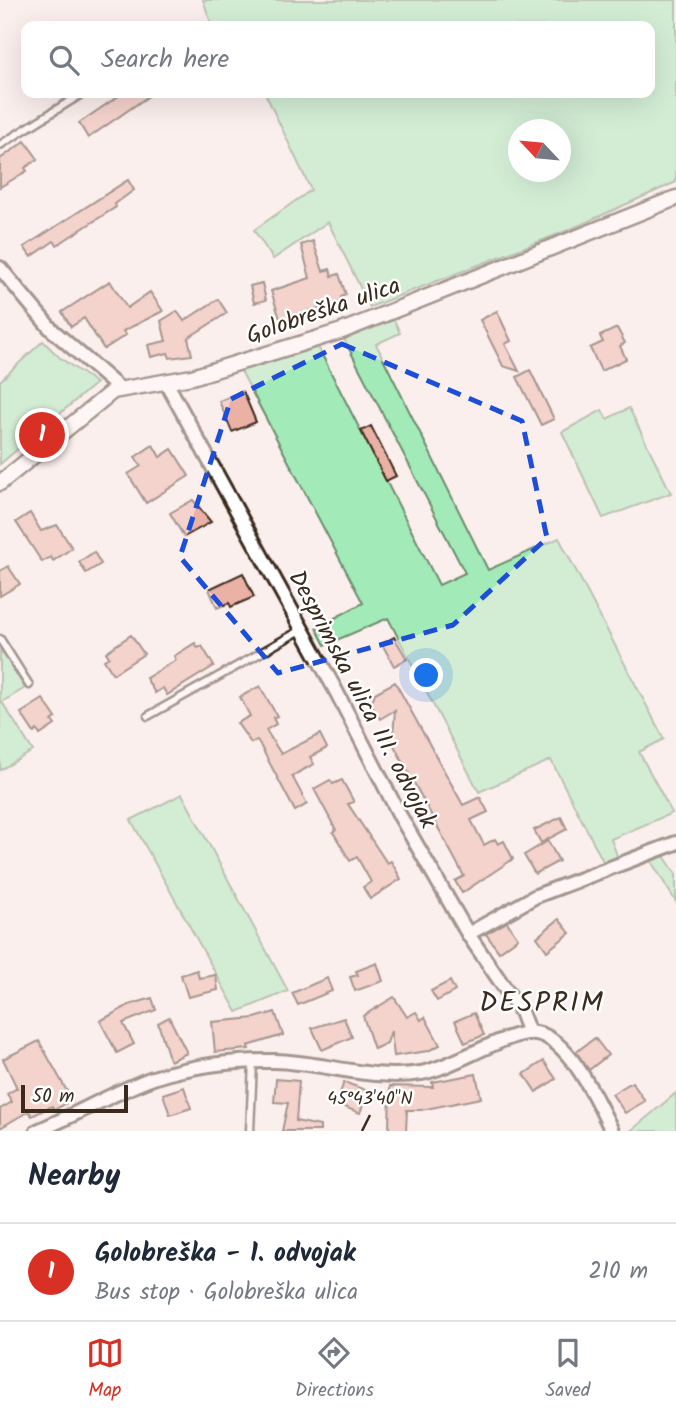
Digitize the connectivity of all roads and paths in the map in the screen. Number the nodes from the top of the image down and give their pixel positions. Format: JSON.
{"nodes":[{"id":1,"x":75,"y":98,"type":"edge"},
{"id":2,"x":0,"y":145,"type":"edge"},
{"id":3,"x":676,"y":198,"type":"edge"},
{"id":4,"x":0,"y":268,"type":"edge"},
{"id":5,"x":166,"y":382,"type":"junction"},
{"id":6,"x":120,"y":389,"type":"junction"},
{"id":7,"x":0,"y":483,"type":"edge"},
{"id":8,"x":303,"y":629,"type":"junction"},
{"id":9,"x":0,"y":639,"type":"edge"},
{"id":10,"x":29,"y":685,"type":"dead end"},
{"id":11,"x":148,"y":716,"type":"dead end"},
{"id":12,"x":676,"y":843,"type":"edge"},
{"id":13,"x":468,"y":934,"type":"junction"},
{"id":14,"x":528,"y":1033,"type":"junction"},
{"id":15,"x":253,"y":1062,"type":"junction"},
{"id":16,"x":37,"y":1131,"type":"edge"},
{"id":17,"x":250,"y":1131,"type":"edge"},
{"id":18,"x":612,"y":1131,"type":"edge"}],
"edges":[{"from":1,"to":2,"type":"lane"},
{"from":3,"to":5,"type":"street","name":"Golobreška ulica"},
{"from":4,"to":6,"type":"street"},
{"from":5,"to":6,"type":"street","name":"Golobreška ulica"},
{"from":5,"to":8,"type":"street","name":"Desprimska ulica III. odvojak"},
{"from":6,"to":7,"type":"street","name":"Golobreška ulica"},
{"from":8,"to":11,"type":"lane"},
{"from":8,"to":13,"type":"street","name":"Desprimska ulica III. odvojak"},
{"from":9,"to":10,"type":"lane"},
{"from":12,"to":13,"type":"street"},
{"from":13,"to":14,"type":"street","name":"Desprimska ulica III. odvojak"},
{"from":14,"to":15,"type":"street"},
{"from":14,"to":18,"type":"street"},
{"from":15,"to":16,"type":"street"},
{"from":15,"to":17,"type":"lane"}]}
